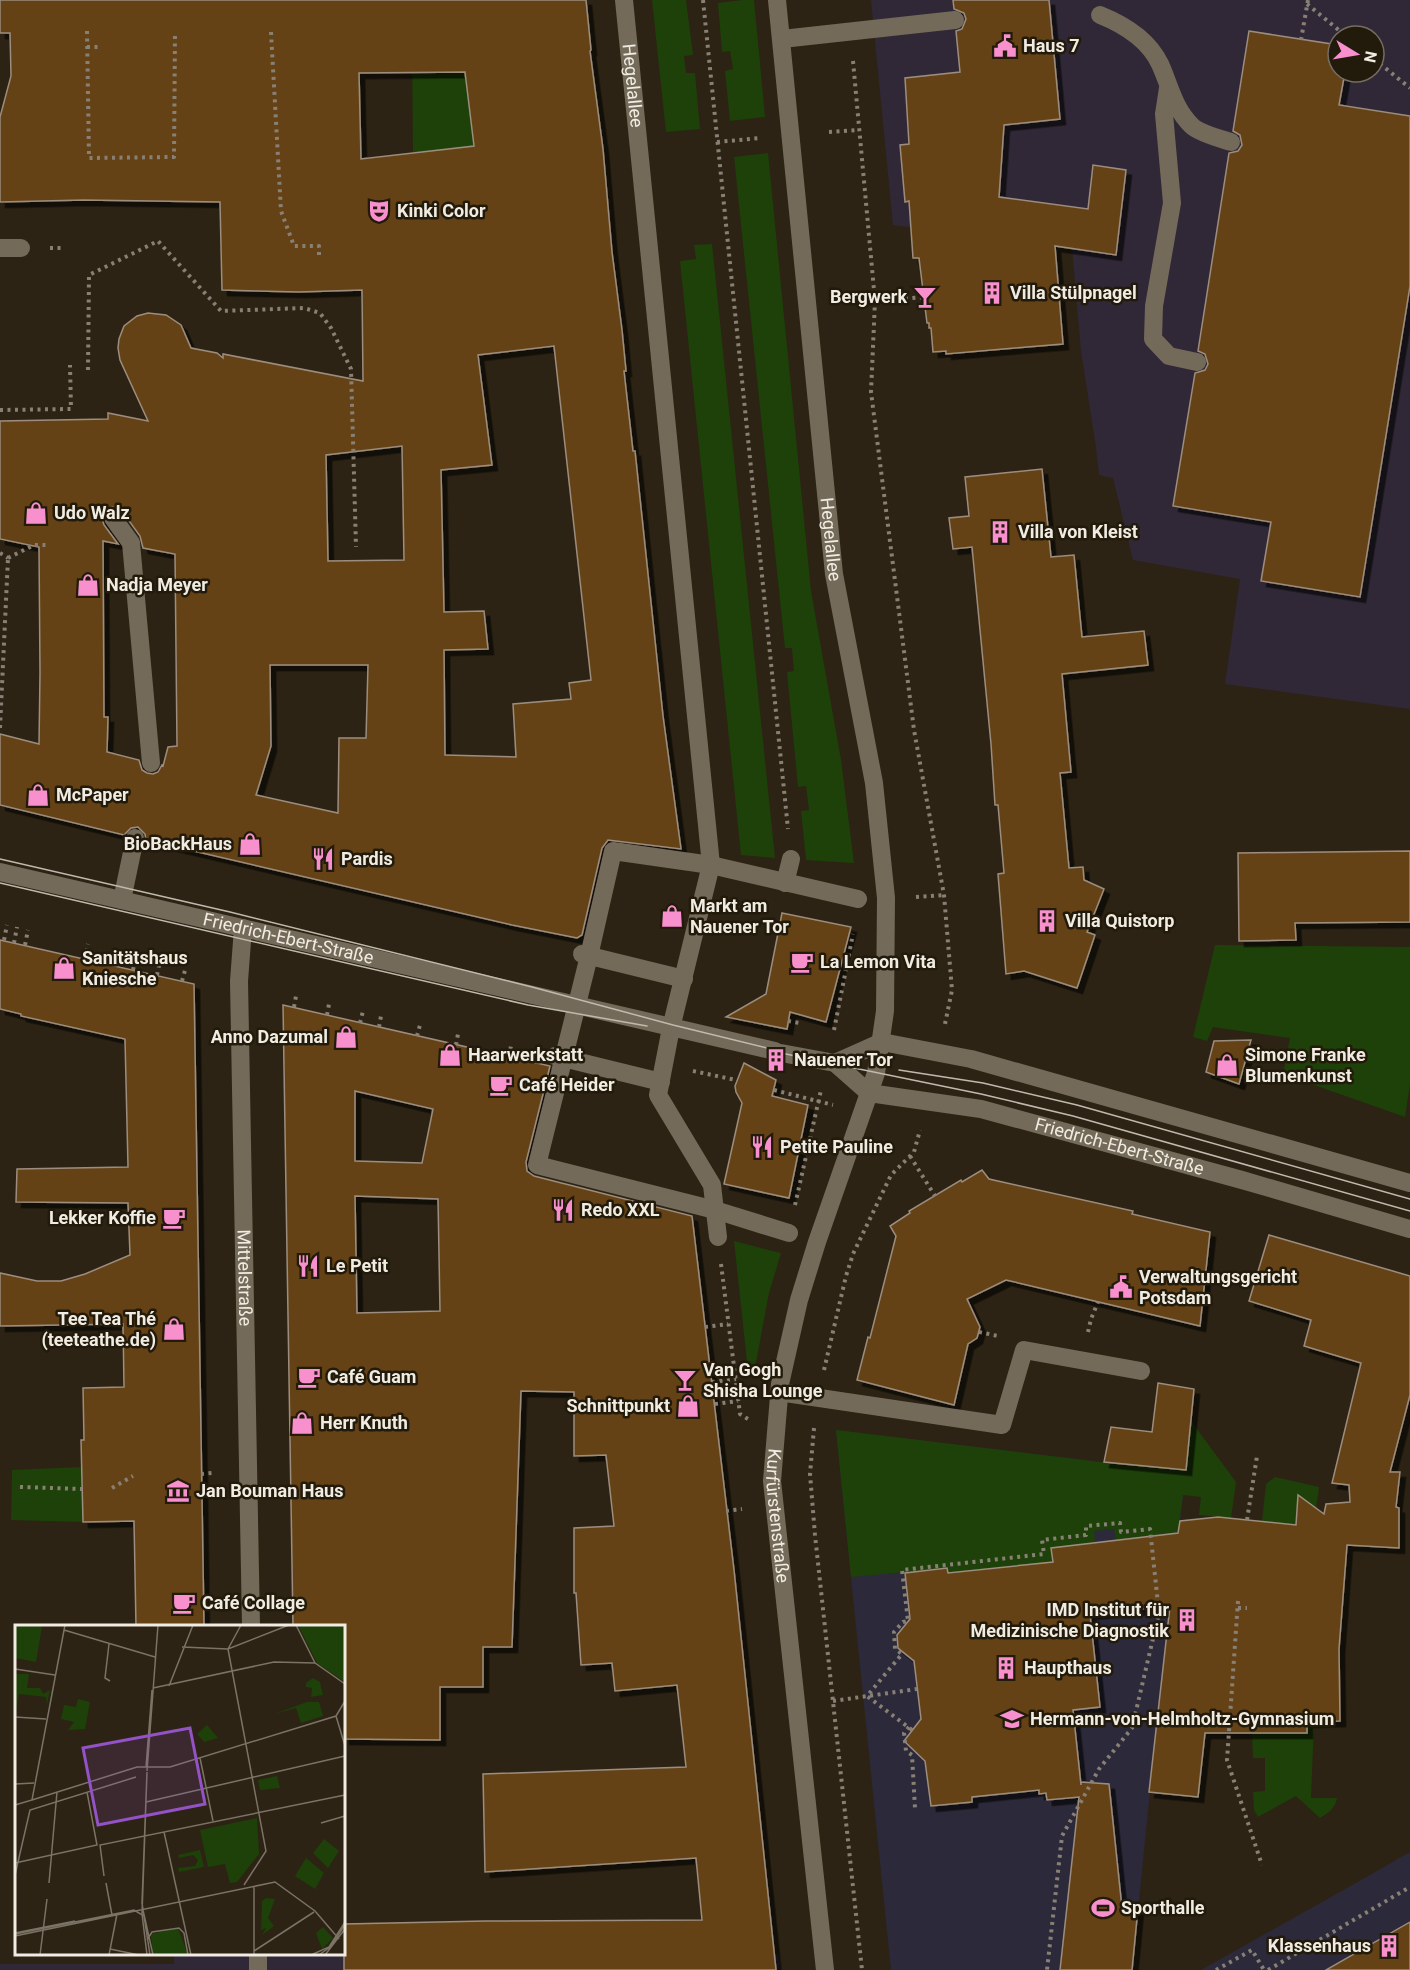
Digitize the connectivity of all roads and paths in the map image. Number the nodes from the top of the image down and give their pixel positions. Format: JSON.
{"nodes":[{"id":1,"x":624,"y":0,"type":"edge"},
{"id":2,"x":703,"y":0,"type":"edge"},
{"id":3,"x":777,"y":0,"type":"edge"},
{"id":4,"x":1307,"y":2,"type":"edge"},
{"id":5,"x":1100,"y":15,"type":"dead end"},
{"id":6,"x":955,"y":20,"type":"dead end"},
{"id":7,"x":1332,"y":24,"type":"edge"},
{"id":8,"x":87,"y":31,"type":"dead end"},
{"id":9,"x":175,"y":32,"type":"dead end"},
{"id":10,"x":271,"y":32,"type":"dead end"},
{"id":11,"x":782,"y":39,"type":"junction"},
{"id":12,"x":1301,"y":40,"type":"dead end"},
{"id":13,"x":87,"y":47,"type":"junction"},
{"id":14,"x":99,"y":47,"type":"dead end"},
{"id":15,"x":853,"y":63,"type":"dead end"},
{"id":16,"x":1386,"y":69,"type":"edge"},
{"id":17,"x":1168,"y":88,"type":"junction"},
{"id":18,"x":1410,"y":88,"type":"edge"},
{"id":19,"x":859,"y":130,"type":"junction"},
{"id":20,"x":829,"y":132,"type":"dead end"},
{"id":21,"x":766,"y":138,"type":"dead end"},
{"id":22,"x":717,"y":142,"type":"junction"},
{"id":23,"x":1231,"y":142,"type":"dead end"},
{"id":24,"x":0,"y":248,"type":"edge"},
{"id":25,"x":21,"y":248,"type":"dead end"},
{"id":26,"x":319,"y":257,"type":"dead end"},
{"id":27,"x":925,"y":297,"type":"dead end"},
{"id":28,"x":875,"y":301,"type":"junction"},
{"id":29,"x":1197,"y":362,"type":"dead end"},
{"id":30,"x":70,"y":364,"type":"dead end"},
{"id":31,"x":88,"y":370,"type":"dead end"},
{"id":32,"x":0,"y":410,"type":"edge"},
{"id":33,"x":113,"y":518,"type":"dead end"},
{"id":34,"x":46,"y":545,"type":"dead end"},
{"id":35,"x":356,"y":547,"type":"dead end"},
{"id":36,"x":0,"y":553,"type":"edge"},
{"id":37,"x":8,"y":558,"type":"junction"},
{"id":38,"x":0,"y":728,"type":"edge"},
{"id":39,"x":151,"y":763,"type":"dead end"},
{"id":40,"x":135,"y":837,"type":"dead end"},
{"id":41,"x":791,"y":859,"type":"joint"},
{"id":42,"x":711,"y":866,"type":"junction"},
{"id":43,"x":0,"y":872,"type":"edge"},
{"id":44,"x":785,"y":883,"type":"junction"},
{"id":45,"x":944,"y":895,"type":"junction"},
{"id":46,"x":915,"y":897,"type":"dead end"},
{"id":47,"x":857,"y":899,"type":"joint"},
{"id":48,"x":122,"y":900,"type":"junction"},
{"id":49,"x":8,"y":925,"type":"dead end"},
{"id":50,"x":17,"y":927,"type":"dead end"},
{"id":51,"x":243,"y":928,"type":"junction"},
{"id":52,"x":28,"y":930,"type":"dead end"},
{"id":53,"x":4,"y":940,"type":"dead end"},
{"id":54,"x":14,"y":943,"type":"dead end"},
{"id":55,"x":88,"y":944,"type":"dead end"},
{"id":56,"x":25,"y":945,"type":"dead end"},
{"id":57,"x":136,"y":955,"type":"dead end"},
{"id":58,"x":586,"y":955,"type":"junction"},
{"id":59,"x":85,"y":959,"type":"dead end"},
{"id":60,"x":160,"y":961,"type":"dead end"},
{"id":61,"x":186,"y":967,"type":"dead end"},
{"id":62,"x":133,"y":970,"type":"dead end"},
{"id":63,"x":157,"y":975,"type":"dead end"},
{"id":64,"x":684,"y":979,"type":"junction"},
{"id":65,"x":182,"y":981,"type":"dead end"},
{"id":66,"x":296,"y":996,"type":"dead end"},
{"id":67,"x":329,"y":1004,"type":"dead end"},
{"id":68,"x":577,"y":1006,"type":"junction"},
{"id":69,"x":294,"y":1007,"type":"dead end"},
{"id":70,"x":363,"y":1011,"type":"dead end"},
{"id":71,"x":327,"y":1015,"type":"dead end"},
{"id":72,"x":381,"y":1016,"type":"dead end"},
{"id":73,"x":947,"y":1017,"type":"dead end"},
{"id":74,"x":360,"y":1023,"type":"dead end"},
{"id":75,"x":420,"y":1025,"type":"dead end"},
{"id":76,"x":379,"y":1027,"type":"dead end"},
{"id":77,"x":671,"y":1028,"type":"junction"},
{"id":78,"x":458,"y":1034,"type":"dead end"},
{"id":79,"x":417,"y":1036,"type":"dead end"},
{"id":80,"x":832,"y":1037,"type":"dead end"},
{"id":81,"x":882,"y":1042,"type":"junction"},
{"id":82,"x":456,"y":1045,"type":"dead end"},
{"id":83,"x":512,"y":1046,"type":"dead end"},
{"id":84,"x":509,"y":1057,"type":"dead end"},
{"id":85,"x":559,"y":1057,"type":"junction"},
{"id":86,"x":834,"y":1063,"type":"junction"},
{"id":87,"x":876,"y":1073,"type":"joint"},
{"id":88,"x":661,"y":1082,"type":"junction"},
{"id":89,"x":774,"y":1090,"type":"dead end"},
{"id":90,"x":820,"y":1092,"type":"dead end"},
{"id":91,"x":869,"y":1093,"type":"junction"},
{"id":92,"x":818,"y":1101,"type":"junction"},
{"id":93,"x":837,"y":1106,"type":"dead end"},
{"id":94,"x":918,"y":1139,"type":"dead end"},
{"id":95,"x":910,"y":1156,"type":"junction"},
{"id":96,"x":1410,"y":1183,"type":"edge"},
{"id":97,"x":935,"y":1196,"type":"dead end"},
{"id":98,"x":715,"y":1210,"type":"junction"},
{"id":99,"x":1410,"y":1229,"type":"edge"},
{"id":100,"x":787,"y":1232,"type":"joint"},
{"id":101,"x":718,"y":1237,"type":"joint"},
{"id":102,"x":845,"y":1251,"type":"dead end"},
{"id":103,"x":853,"y":1254,"type":"junction"},
{"id":104,"x":728,"y":1324,"type":"junction"},
{"id":105,"x":705,"y":1327,"type":"dead end"},
{"id":106,"x":1141,"y":1371,"type":"dead end"},
{"id":107,"x":736,"y":1379,"type":"junction"},
{"id":108,"x":712,"y":1382,"type":"dead end"},
{"id":109,"x":779,"y":1392,"type":"junction"},
{"id":110,"x":819,"y":1397,"type":"junction"},
{"id":111,"x":738,"y":1401,"type":"junction"},
{"id":112,"x":715,"y":1404,"type":"dead end"},
{"id":113,"x":775,"y":1438,"type":"junction"},
{"id":114,"x":1257,"y":1456,"type":"dead end"},
{"id":115,"x":212,"y":1473,"type":"dead end"},
{"id":116,"x":201,"y":1474,"type":"dead end"},
{"id":117,"x":133,"y":1476,"type":"dead end"},
{"id":118,"x":20,"y":1487,"type":"dead end"},
{"id":119,"x":111,"y":1488,"type":"dead end"},
{"id":120,"x":82,"y":1489,"type":"dead end"},
{"id":121,"x":742,"y":1509,"type":"dead end"},
{"id":122,"x":726,"y":1511,"type":"dead end"},
{"id":123,"x":1247,"y":1520,"type":"dead end"},
{"id":124,"x":1239,"y":1601,"type":"dead end"},
{"id":125,"x":1238,"y":1608,"type":"junction"},
{"id":126,"x":1247,"y":1608,"type":"dead end"},
{"id":127,"x":251,"y":1625,"type":"edge"},
{"id":128,"x":917,"y":1689,"type":"dead end"},
{"id":129,"x":867,"y":1696,"type":"junction"},
{"id":130,"x":833,"y":1701,"type":"junction"},
{"id":131,"x":915,"y":1808,"type":"dead end"},
{"id":132,"x":1262,"y":1865,"type":"dead end"},
{"id":133,"x":1410,"y":1887,"type":"edge"},
{"id":134,"x":825,"y":1970,"type":"edge"},
{"id":135,"x":862,"y":1970,"type":"edge"},
{"id":136,"x":1047,"y":1970,"type":"edge"},
{"id":137,"x":1216,"y":1970,"type":"edge"},
{"id":138,"x":1266,"y":1970,"type":"edge"}],
"edges":[{"from":1,"to":42,"type":"street","name":"Hegelallee"},
{"from":2,"to":22,"type":"path"},
{"from":3,"to":11,"type":"street","name":"Hegelallee"},
{"from":4,"to":7,"type":"path"},
{"from":4,"to":12,"type":"path"},
{"from":5,"to":17,"type":"street"},
{"from":6,"to":11,"type":"street"},
{"from":8,"to":13,"type":"path"},
{"from":9,"to":13,"type":"path"},
{"from":10,"to":26,"type":"path"},
{"from":11,"to":81,"type":"street","name":"Hegelallee"},
{"from":13,"to":14,"type":"path"},
{"from":15,"to":19,"type":"path"},
{"from":16,"to":18,"type":"path"},
{"from":17,"to":23,"type":"street"},
{"from":17,"to":29,"type":"street"},
{"from":19,"to":20,"type":"path"},
{"from":19,"to":28,"type":"path"},
{"from":21,"to":22,"type":"path"},
{"from":22,"to":41,"type":"path"},
{"from":24,"to":25,"type":"street"},
{"from":27,"to":28,"type":"path"},
{"from":28,"to":45,"type":"path"},
{"from":30,"to":32,"type":"path"},
{"from":31,"to":35,"type":"path"},
{"from":33,"to":39,"type":"street"},
{"from":34,"to":37,"type":"path"},
{"from":36,"to":37,"type":"path"},
{"from":37,"to":38,"type":"path"},
{"from":40,"to":48,"type":"street"},
{"from":41,"to":44,"type":"street"},
{"from":42,"to":44,"type":"street"},
{"from":42,"to":58,"type":"street"},
{"from":42,"to":64,"type":"street"},
{"from":43,"to":48,"type":"street","name":"Friedrich-Ebert-Straße"},
{"from":44,"to":47,"type":"street"},
{"from":45,"to":46,"type":"path"},
{"from":45,"to":73,"type":"path"},
{"from":47,"to":80,"type":"path"},
{"from":48,"to":51,"type":"street","name":"Friedrich-Ebert-Straße"},
{"from":49,"to":53,"type":"path"},
{"from":50,"to":54,"type":"path"},
{"from":51,"to":68,"type":"street","name":"Friedrich-Ebert-Straße"},
{"from":51,"to":127,"type":"street","name":"Mittelstraße"},
{"from":52,"to":56,"type":"path"},
{"from":55,"to":59,"type":"path"},
{"from":57,"to":62,"type":"path"},
{"from":58,"to":64,"type":"street"},
{"from":58,"to":68,"type":"street"},
{"from":60,"to":63,"type":"path"},
{"from":61,"to":65,"type":"path"},
{"from":64,"to":77,"type":"street"},
{"from":66,"to":69,"type":"path"},
{"from":67,"to":71,"type":"path"},
{"from":68,"to":77,"type":"street","name":"Friedrich-Ebert-Straße"},
{"from":68,"to":85,"type":"street"},
{"from":70,"to":74,"type":"path"},
{"from":72,"to":76,"type":"path"},
{"from":75,"to":79,"type":"path"},
{"from":77,"to":86,"type":"street","name":"Friedrich-Ebert-Straße"},
{"from":77,"to":88,"type":"street"},
{"from":78,"to":82,"type":"path"},
{"from":81,"to":86,"type":"street"},
{"from":81,"to":87,"type":"street","name":"Hegelallee"},
{"from":81,"to":96,"type":"street"},
{"from":83,"to":84,"type":"path"},
{"from":85,"to":88,"type":"street"},
{"from":85,"to":98,"type":"street"},
{"from":86,"to":91,"type":"street","name":"Friedrich-Ebert-Straße"},
{"from":87,"to":91,"type":"street","name":"Kurfürstenstraße"},
{"from":88,"to":98,"type":"street"},
{"from":89,"to":92,"type":"path"},
{"from":90,"to":92,"type":"path"},
{"from":91,"to":99,"type":"street","name":"Friedrich-Ebert-Straße"},
{"from":91,"to":109,"type":"street","name":"Kurfürstenstraße"},
{"from":92,"to":93,"type":"path"},
{"from":92,"to":100,"type":"path"},
{"from":94,"to":95,"type":"path"},
{"from":95,"to":97,"type":"path"},
{"from":95,"to":103,"type":"path"},
{"from":98,"to":100,"type":"street"},
{"from":98,"to":101,"type":"street"},
{"from":101,"to":104,"type":"path"},
{"from":102,"to":103,"type":"path"},
{"from":103,"to":110,"type":"path"},
{"from":104,"to":105,"type":"path"},
{"from":104,"to":107,"type":"path"},
{"from":106,"to":110,"type":"street"},
{"from":107,"to":108,"type":"path"},
{"from":107,"to":111,"type":"path"},
{"from":109,"to":110,"type":"street"},
{"from":109,"to":113,"type":"street","name":"Kurfürstenstraße"},
{"from":110,"to":130,"type":"path"},
{"from":111,"to":112,"type":"path"},
{"from":111,"to":113,"type":"path"},
{"from":113,"to":134,"type":"street","name":"Kurfürstenstraße"},
{"from":114,"to":123,"type":"path"},
{"from":115,"to":116,"type":"path"},
{"from":117,"to":119,"type":"path"},
{"from":118,"to":120,"type":"path"},
{"from":121,"to":122,"type":"path"},
{"from":124,"to":125,"type":"path"},
{"from":125,"to":126,"type":"path"},
{"from":125,"to":132,"type":"path"},
{"from":128,"to":129,"type":"path"},
{"from":129,"to":130,"type":"path"},
{"from":129,"to":131,"type":"path"},
{"from":129,"to":136,"type":"path"},
{"from":130,"to":135,"type":"path"},
{"from":133,"to":138,"type":"path"},
{"from":137,"to":138,"type":"path"}]}
